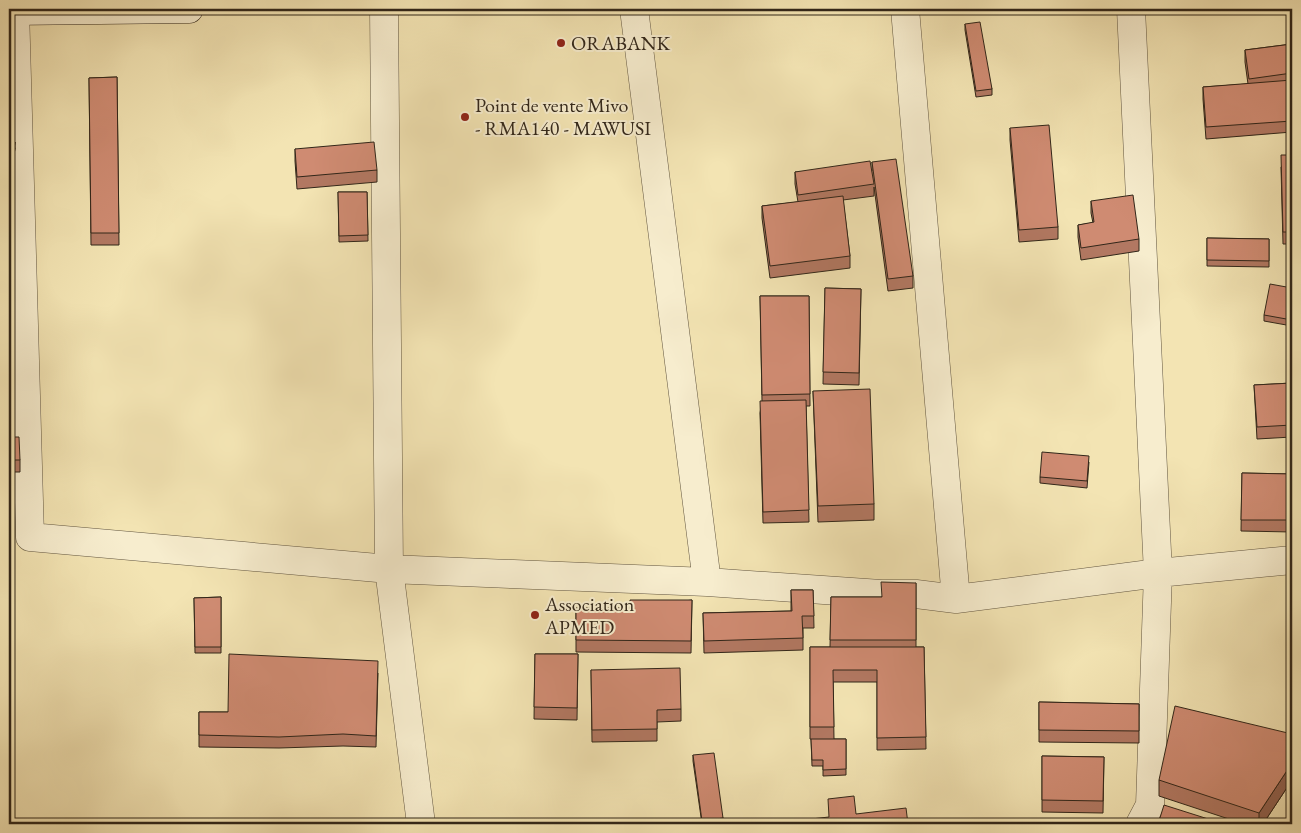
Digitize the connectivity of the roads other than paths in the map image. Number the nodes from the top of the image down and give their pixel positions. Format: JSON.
{"nodes":[{"id":1,"x":189,"y":9,"type":"edge"},
{"id":2,"x":384,"y":9,"type":"edge"},
{"id":3,"x":634,"y":9,"type":"edge"},
{"id":4,"x":905,"y":9,"type":"edge"},
{"id":5,"x":1131,"y":9,"type":"edge"},
{"id":6,"x":13,"y":10,"type":"edge"},
{"id":7,"x":1292,"y":560,"type":"edge"},
{"id":8,"x":389,"y":570,"type":"junction"},
{"id":9,"x":1158,"y":573,"type":"junction"},
{"id":10,"x":707,"y":582,"type":"junction"},
{"id":11,"x":956,"y":599,"type":"junction"},
{"id":12,"x":421,"y":824,"type":"edge"},
{"id":13,"x":1140,"y":824,"type":"edge"}],
"edges":[{"from":1,"to":6,"type":"street"},
{"from":2,"to":8,"type":"street"},
{"from":3,"to":10,"type":"street"},
{"from":4,"to":11,"type":"street"},
{"from":5,"to":9,"type":"street"},
{"from":6,"to":8,"type":"street"},
{"from":7,"to":9,"type":"street"},
{"from":8,"to":10,"type":"street"},
{"from":8,"to":12,"type":"street"},
{"from":9,"to":11,"type":"street"},
{"from":9,"to":13,"type":"street"},
{"from":10,"to":11,"type":"street"}]}
